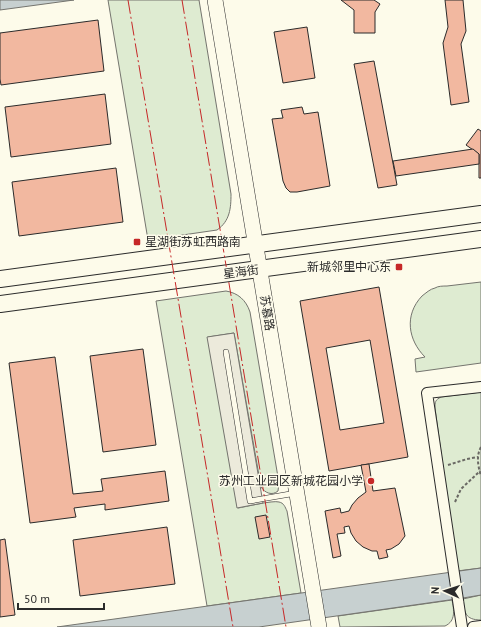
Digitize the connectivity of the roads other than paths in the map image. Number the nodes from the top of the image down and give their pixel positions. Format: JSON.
{"nodes":[{"id":1,"x":215,"y":0,"type":"edge"},
{"id":2,"x":481,"y":214,"type":"edge"},
{"id":3,"x":481,"y":239,"type":"edge"},
{"id":4,"x":256,"y":244,"type":"junction"},
{"id":5,"x":260,"y":269,"type":"junction"},
{"id":6,"x":0,"y":279,"type":"edge"},
{"id":7,"x":0,"y":304,"type":"edge"},
{"id":8,"x":226,"y":352,"type":"dead end"},
{"id":9,"x":481,"y":387,"type":"edge"},
{"id":10,"x":297,"y":493,"type":"junction"},
{"id":11,"x":319,"y":626,"type":"edge"},
{"id":12,"x":481,"y":626,"type":"edge"},
{"id":13,"x":462,"y":627,"type":"edge"},
{"id":14,"x":473,"y":627,"type":"edge"}],
"edges":[{"from":1,"to":4,"type":"main road","name":"苏慕路"},
{"from":2,"to":4,"type":"main road","name":"星海街"},
{"from":3,"to":5,"type":"main road","name":"星海街"},
{"from":4,"to":5,"type":"main road","name":"苏慕路"},
{"from":4,"to":6,"type":"main road","name":"星海街"},
{"from":5,"to":7,"type":"main road","name":"星海街"},
{"from":5,"to":10,"type":"main road","name":"苏慕路"},
{"from":8,"to":10,"type":"lane"},
{"from":9,"to":13,"type":"street"},
{"from":10,"to":11,"type":"main road","name":"苏慕路"},
{"from":12,"to":14,"type":"street"}]}
